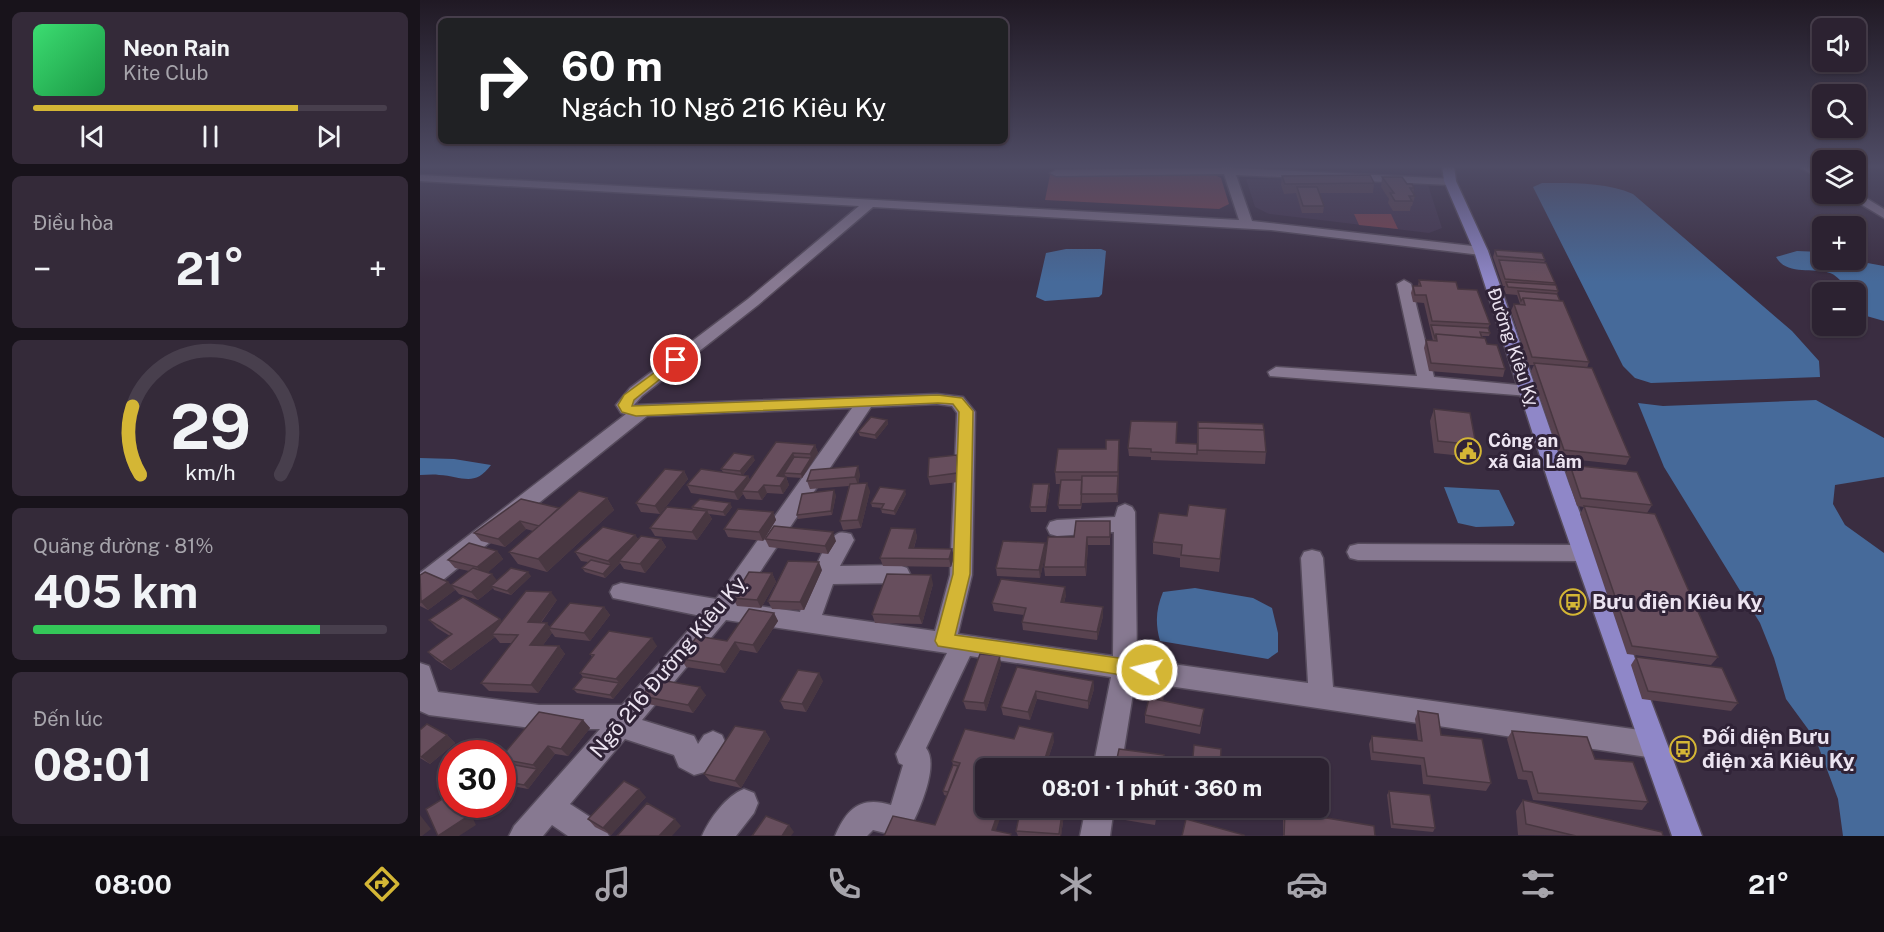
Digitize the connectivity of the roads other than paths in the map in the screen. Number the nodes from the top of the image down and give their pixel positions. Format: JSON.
{"nodes":[{"id":1,"x":870,"y":204,"type":"edge"},
{"id":2,"x":888,"y":204,"type":"edge"},
{"id":3,"x":1240,"y":204,"type":"edge"},
{"id":4,"x":1462,"y":204,"type":"edge"},
{"id":5,"x":1867,"y":204,"type":"edge"},
{"id":6,"x":1884,"y":214,"type":"edge"},
{"id":7,"x":1247,"y":225,"type":"junction"},
{"id":8,"x":1481,"y":251,"type":"junction"},
{"id":9,"x":1404,"y":284,"type":"dead end"},
{"id":10,"x":1276,"y":372,"type":"dead end"},
{"id":11,"x":1427,"y":382,"type":"junction"},
{"id":12,"x":1528,"y":391,"type":"junction"},
{"id":13,"x":865,"y":403,"type":"junction"},
{"id":14,"x":642,"y":411,"type":"junction"},
{"id":15,"x":1057,"y":528,"type":"dead end"},
{"id":16,"x":843,"y":540,"type":"dead end"},
{"id":17,"x":1358,"y":552,"type":"dead end"},
{"id":18,"x":1584,"y":553,"type":"junction"},
{"id":19,"x":1312,"y":558,"type":"dead end"},
{"id":20,"x":825,"y":574,"type":"junction"},
{"id":21,"x":899,"y":574,"type":"edge"},
{"id":22,"x":420,"y":586,"type":"edge"},
{"id":23,"x":621,"y":592,"type":"dead end"},
{"id":24,"x":721,"y":610,"type":"junction"},
{"id":25,"x":808,"y":622,"type":"junction"},
{"id":26,"x":954,"y":643,"type":"junction"},
{"id":27,"x":1125,"y":667,"type":"junction"},
{"id":28,"x":420,"y":674,"type":"edge"},
{"id":29,"x":1321,"y":696,"type":"junction"},
{"id":30,"x":625,"y":722,"type":"junction"},
{"id":31,"x":713,"y":744,"type":"dead end"},
{"id":32,"x":1654,"y":745,"type":"junction"},
{"id":33,"x":1109,"y":758,"type":"edge"},
{"id":34,"x":744,"y":803,"type":"dead end"},
{"id":35,"x":550,"y":807,"type":"junction"},
{"id":36,"x":1098,"y":818,"type":"edge"},
{"id":37,"x":524,"y":836,"type":"edge"},
{"id":38,"x":594,"y":836,"type":"edge"},
{"id":39,"x":717,"y":836,"type":"edge"},
{"id":40,"x":850,"y":836,"type":"edge"},
{"id":41,"x":1095,"y":836,"type":"edge"},
{"id":42,"x":1687,"y":836,"type":"edge"}],
"edges":[{"from":1,"to":14,"type":"street"},
{"from":2,"to":7,"type":"street"},
{"from":3,"to":7,"type":"street"},
{"from":4,"to":8,"type":"main road","name":"Đường Kiêu Kỵ"},
{"from":5,"to":6,"type":"street"},
{"from":7,"to":8,"type":"street"},
{"from":8,"to":12,"type":"main road","name":"Đường Kiêu Kỵ"},
{"from":9,"to":11,"type":"street"},
{"from":10,"to":11,"type":"street"},
{"from":11,"to":12,"type":"street"},
{"from":12,"to":18,"type":"main road","name":"Đường Kiêu Kỵ"},
{"from":13,"to":14,"type":"street"},
{"from":13,"to":24,"type":"street","name":"Ngõ 216 Đường Kiêu Kỵ"},
{"from":13,"to":26,"type":"street"},
{"from":14,"to":22,"type":"street"},
{"from":15,"to":27,"type":"street"},
{"from":16,"to":20,"type":"street"},
{"from":17,"to":18,"type":"street"},
{"from":18,"to":32,"type":"main road","name":"Đường Kiêu Kỵ"},
{"from":19,"to":29,"type":"street"},
{"from":20,"to":21,"type":"street"},
{"from":20,"to":25,"type":"street"},
{"from":23,"to":24,"type":"street"},
{"from":24,"to":25,"type":"street"},
{"from":24,"to":30,"type":"street","name":"Ngõ 216 Đường Kiêu Kỵ"},
{"from":25,"to":26,"type":"street"},
{"from":26,"to":27,"type":"street"},
{"from":26,"to":40,"type":"street"},
{"from":27,"to":29,"type":"street"},
{"from":27,"to":33,"type":"street"},
{"from":28,"to":30,"type":"street"},
{"from":29,"to":32,"type":"street"},
{"from":30,"to":31,"type":"street"},
{"from":30,"to":35,"type":"street","name":"Ngõ 216 Đường Kiêu Kỵ"},
{"from":32,"to":42,"type":"main road","name":"Đường Kiêu Kỵ"},
{"from":34,"to":39,"type":"street"},
{"from":35,"to":37,"type":"street","name":"Ngõ 216 Đường Kiêu Kỵ"},
{"from":35,"to":38,"type":"street"},
{"from":36,"to":41,"type":"street"}]}
